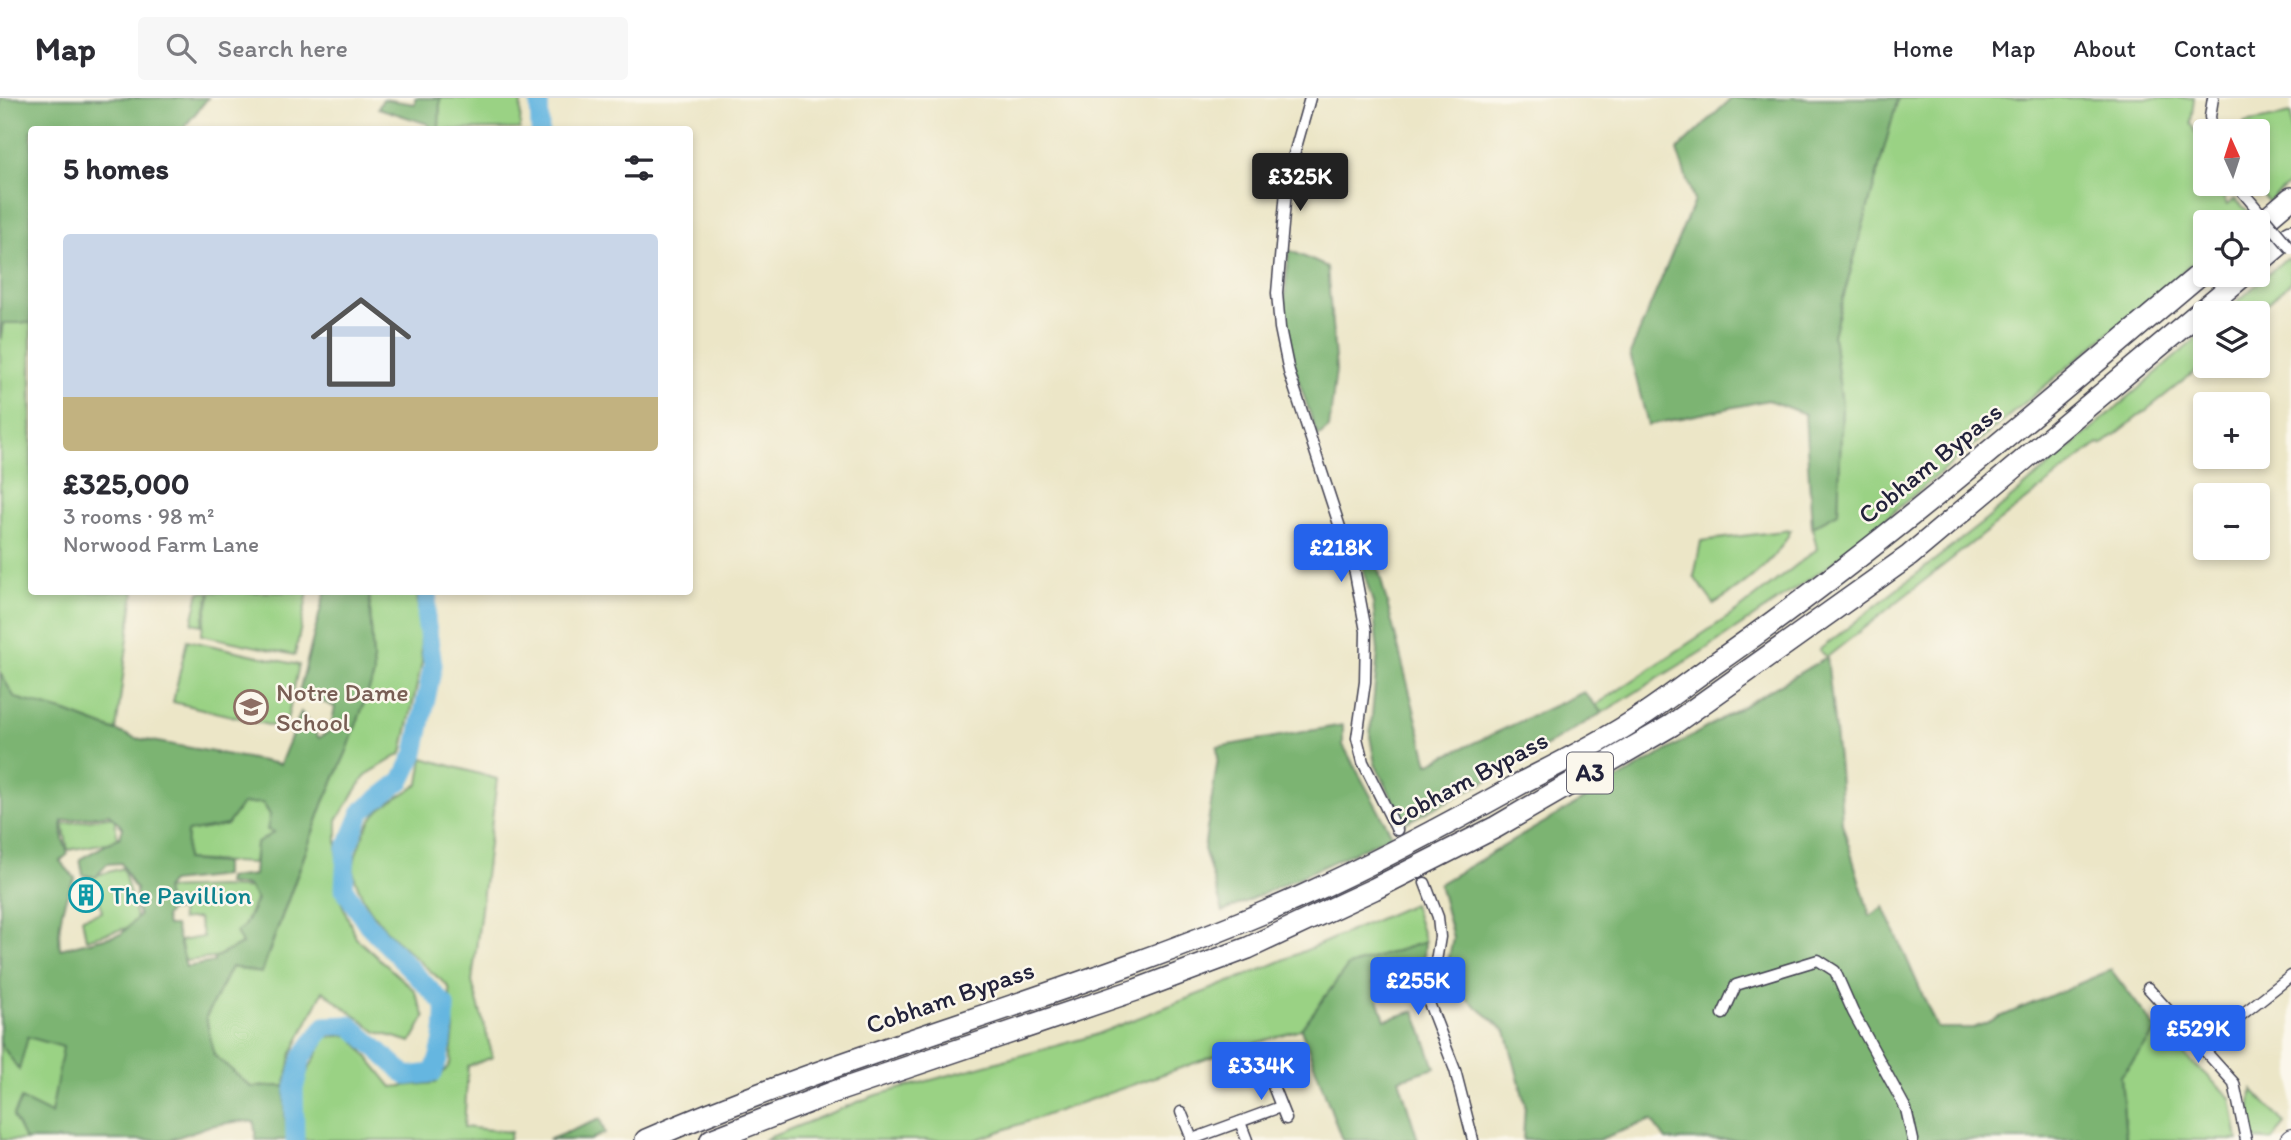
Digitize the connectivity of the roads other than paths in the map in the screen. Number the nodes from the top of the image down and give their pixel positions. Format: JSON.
{"nodes":[{"id":1,"x":1310,"y":98,"type":"edge"},
{"id":2,"x":2213,"y":98,"type":"edge"},
{"id":3,"x":2210,"y":119,"type":"edge"},
{"id":4,"x":2247,"y":196,"type":"edge"},
{"id":5,"x":2291,"y":198,"type":"edge"},
{"id":6,"x":2270,"y":216,"type":"edge"},
{"id":7,"x":2291,"y":235,"type":"edge"},
{"id":8,"x":2291,"y":249,"type":"edge"},
{"id":9,"x":2270,"y":253,"type":"edge"},
{"id":10,"x":2193,"y":281,"type":"edge"},
{"id":11,"x":2230,"y":287,"type":"edge"},
{"id":12,"x":1397,"y":830,"type":"dead end"},
{"id":13,"x":1425,"y":883,"type":"dead end"},
{"id":14,"x":2291,"y":976,"type":"edge"},
{"id":15,"x":2148,"y":988,"type":"dead end"},
{"id":16,"x":1723,"y":1014,"type":"dead end"},
{"id":17,"x":2199,"y":1042,"type":"junction"},
{"id":18,"x":1267,"y":1072,"type":"dead end"},
{"id":19,"x":1280,"y":1107,"type":"junction"},
{"id":20,"x":1181,"y":1112,"type":"dead end"},
{"id":21,"x":1286,"y":1119,"type":"dead end"},
{"id":22,"x":1240,"y":1122,"type":"junction"},
{"id":23,"x":646,"y":1140,"type":"edge"},
{"id":24,"x":710,"y":1140,"type":"edge"},
{"id":25,"x":1191,"y":1140,"type":"edge"},
{"id":26,"x":1247,"y":1140,"type":"edge"},
{"id":27,"x":1473,"y":1140,"type":"edge"},
{"id":28,"x":1913,"y":1140,"type":"edge"},
{"id":29,"x":2246,"y":1140,"type":"edge"}],
"edges":[{"from":1,"to":12,"type":"street"},
{"from":2,"to":3,"type":"street"},
{"from":4,"to":8,"type":"street","bridge":true},
{"from":5,"to":6,"type":"highway"},
{"from":7,"to":9,"type":"highway"},
{"from":10,"to":23,"type":"highway","name":"Cobham Bypass","number":"A3"},
{"from":11,"to":24,"type":"highway","name":"Cobham Bypass","number":"A3"},
{"from":13,"to":27,"type":"street"},
{"from":14,"to":17,"type":"street"},
{"from":15,"to":17,"type":"street"},
{"from":16,"to":28,"type":"street"},
{"from":17,"to":29,"type":"street"},
{"from":18,"to":19,"type":"street"},
{"from":19,"to":21,"type":"street"},
{"from":19,"to":22,"type":"street"},
{"from":20,"to":25,"type":"street"},
{"from":22,"to":25,"type":"street"},
{"from":22,"to":26,"type":"street"}]}
